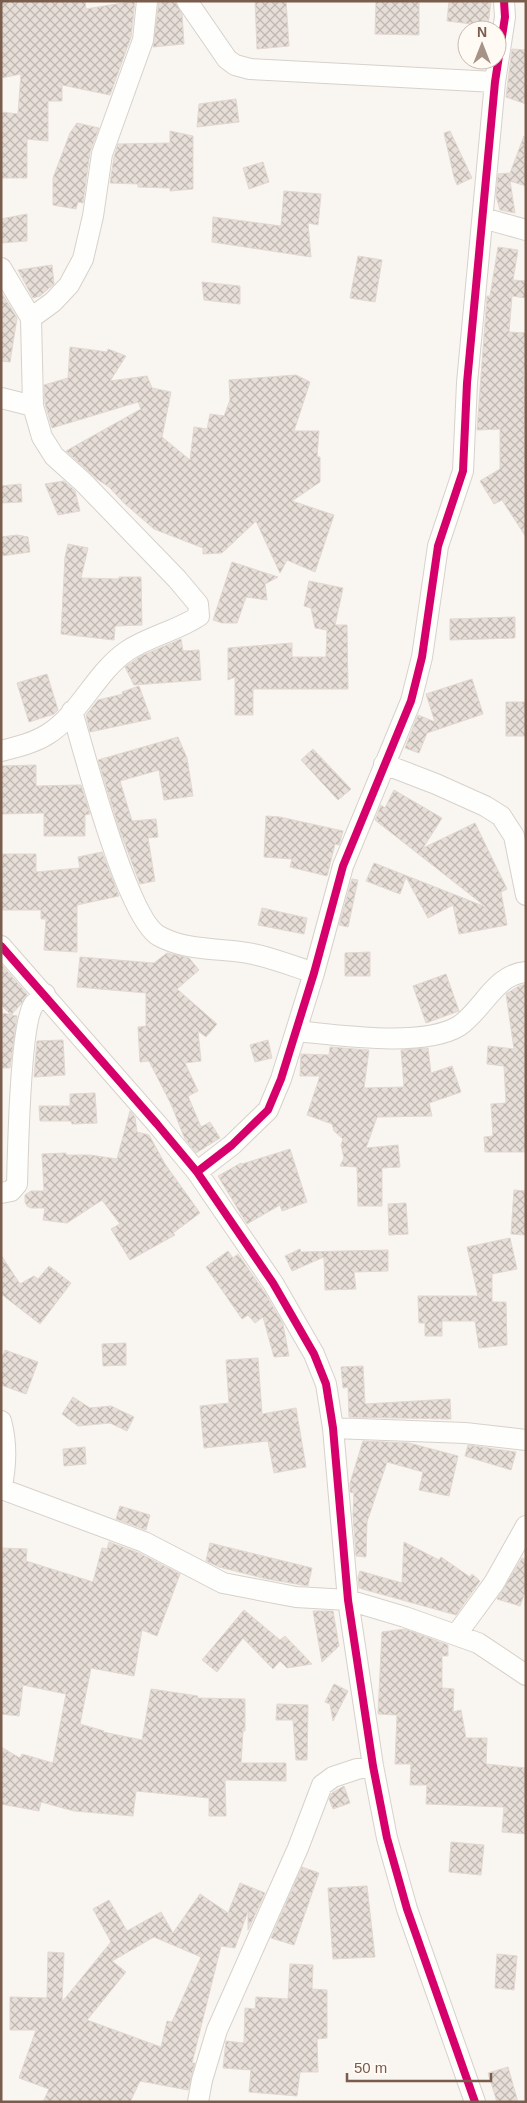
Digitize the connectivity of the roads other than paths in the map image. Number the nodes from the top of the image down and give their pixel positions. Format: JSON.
{"nodes":[{"id":1,"x":147,"y":1,"type":"edge"},
{"id":2,"x":187,"y":1,"type":"edge"},
{"id":3,"x":504,"y":1,"type":"edge"},
{"id":4,"x":495,"y":82,"type":"junction"},
{"id":5,"x":483,"y":218,"type":"junction"},
{"id":6,"x":526,"y":230,"type":"edge"},
{"id":7,"x":1,"y":268,"type":"edge"},
{"id":8,"x":31,"y":318,"type":"junction"},
{"id":9,"x":1,"y":398,"type":"edge"},
{"id":10,"x":32,"y":406,"type":"junction"},
{"id":11,"x":72,"y":711,"type":"junction"},
{"id":12,"x":1,"y":751,"type":"edge"},
{"id":13,"x":384,"y":764,"type":"junction"},
{"id":14,"x":526,"y":895,"type":"edge"},
{"id":15,"x":1,"y":946,"type":"edge"},
{"id":16,"x":526,"y":972,"type":"edge"},
{"id":17,"x":314,"y":973,"type":"junction"},
{"id":18,"x":46,"y":994,"type":"junction"},
{"id":19,"x":296,"y":1031,"type":"junction"},
{"id":20,"x":197,"y":1172,"type":"junction"},
{"id":21,"x":1,"y":1193,"type":"edge"},
{"id":22,"x":1,"y":1421,"type":"edge"},
{"id":23,"x":333,"y":1428,"type":"junction"},
{"id":24,"x":526,"y":1440,"type":"edge"},
{"id":25,"x":2,"y":1490,"type":"edge"},
{"id":26,"x":526,"y":1526,"type":"edge"},
{"id":27,"x":348,"y":1600,"type":"junction"},
{"id":28,"x":456,"y":1635,"type":"junction"},
{"id":29,"x":526,"y":1675,"type":"edge"},
{"id":30,"x":373,"y":1766,"type":"junction"},
{"id":31,"x":198,"y":2102,"type":"edge"},
{"id":32,"x":475,"y":2102,"type":"edge"}],
"edges":[{"from":1,"to":8,"type":"street"},
{"from":2,"to":4,"type":"street"},
{"from":3,"to":4,"type":"street"},
{"from":4,"to":5,"type":"street"},
{"from":5,"to":6,"type":"street"},
{"from":5,"to":13,"type":"street"},
{"from":7,"to":8,"type":"street"},
{"from":8,"to":10,"type":"street"},
{"from":9,"to":10,"type":"street"},
{"from":10,"to":11,"type":"street"},
{"from":11,"to":12,"type":"street"},
{"from":11,"to":17,"type":"street"},
{"from":13,"to":14,"type":"street"},
{"from":13,"to":17,"type":"street"},
{"from":15,"to":18,"type":"street"},
{"from":16,"to":19,"type":"street"},
{"from":17,"to":19,"type":"street"},
{"from":18,"to":20,"type":"street"},
{"from":18,"to":21,"type":"street"},
{"from":19,"to":20,"type":"street"},
{"from":20,"to":23,"type":"street"},
{"from":22,"to":25,"type":"street"},
{"from":23,"to":24,"type":"street"},
{"from":23,"to":27,"type":"street"},
{"from":25,"to":27,"type":"street"},
{"from":26,"to":28,"type":"street"},
{"from":27,"to":28,"type":"street"},
{"from":27,"to":30,"type":"street"},
{"from":28,"to":29,"type":"street"},
{"from":30,"to":31,"type":"street"},
{"from":30,"to":32,"type":"street"}]}
